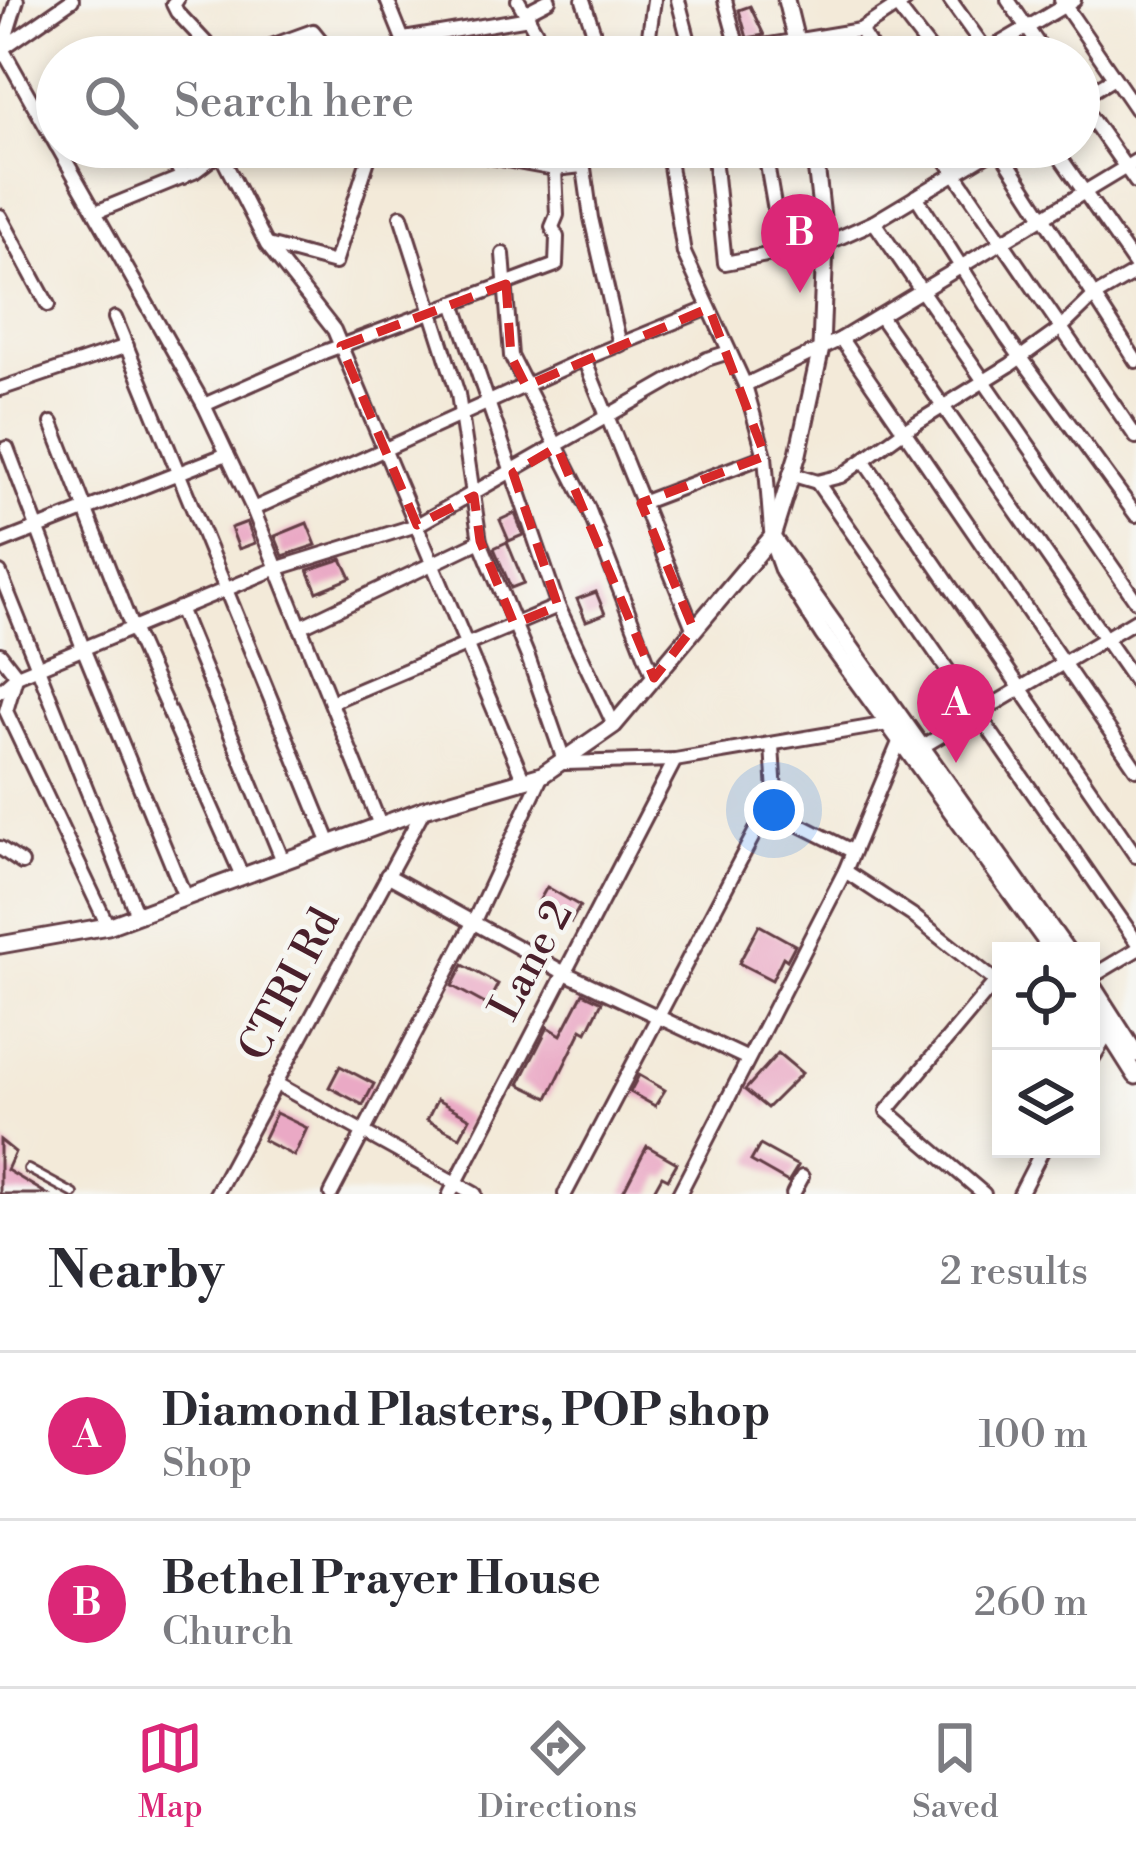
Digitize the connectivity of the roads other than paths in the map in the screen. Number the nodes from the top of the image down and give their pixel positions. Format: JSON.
{"nodes":[{"id":1,"x":17,"y":0,"type":"edge"},
{"id":2,"x":72,"y":0,"type":"edge"},
{"id":3,"x":387,"y":0,"type":"edge"},
{"id":4,"x":549,"y":0,"type":"edge"},
{"id":5,"x":583,"y":0,"type":"edge"},
{"id":6,"x":654,"y":0,"type":"edge"},
{"id":7,"x":678,"y":0,"type":"edge"},
{"id":8,"x":724,"y":0,"type":"edge"},
{"id":9,"x":786,"y":0,"type":"edge"},
{"id":10,"x":950,"y":0,"type":"edge"},
{"id":11,"x":1008,"y":0,"type":"edge"},
{"id":12,"x":172,"y":1,"type":"edge"},
{"id":13,"x":898,"y":2,"type":"edge"},
{"id":14,"x":1067,"y":2,"type":"edge"},
{"id":15,"x":524,"y":10,"type":"edge"},
{"id":16,"x":1026,"y":28,"type":"junction"},
{"id":17,"x":860,"y":30,"type":"junction"},
{"id":18,"x":201,"y":36,"type":"edge"},
{"id":19,"x":403,"y":36,"type":"edge"},
{"id":20,"x":416,"y":36,"type":"edge"},
{"id":21,"x":595,"y":36,"type":"edge"},
{"id":22,"x":649,"y":36,"type":"edge"},
{"id":23,"x":691,"y":36,"type":"edge"},
{"id":24,"x":738,"y":36,"type":"edge"},
{"id":25,"x":795,"y":36,"type":"edge"},
{"id":26,"x":842,"y":36,"type":"edge"},
{"id":27,"x":864,"y":36,"type":"edge"},
{"id":28,"x":921,"y":36,"type":"edge"},
{"id":29,"x":973,"y":36,"type":"edge"},
{"id":30,"x":1014,"y":36,"type":"edge"},
{"id":31,"x":1032,"y":36,"type":"edge"},
{"id":32,"x":1088,"y":36,"type":"edge"},
{"id":33,"x":1,"y":48,"type":"edge"},
{"id":34,"x":1100,"y":55,"type":"edge"},
{"id":35,"x":1114,"y":78,"type":"junction"},
{"id":36,"x":1100,"y":87,"type":"edge"},
{"id":37,"x":36,"y":109,"type":"edge"},
{"id":38,"x":1136,"y":109,"type":"edge"},
{"id":39,"x":1100,"y":126,"type":"edge"},
{"id":40,"x":1131,"y":164,"type":"edge"},
{"id":41,"x":70,"y":168,"type":"edge"},
{"id":42,"x":178,"y":168,"type":"edge"},
{"id":43,"x":196,"y":168,"type":"edge"},
{"id":44,"x":231,"y":168,"type":"edge"},
{"id":45,"x":365,"y":168,"type":"edge"},
{"id":46,"x":550,"y":168,"type":"edge"},
{"id":47,"x":564,"y":168,"type":"edge"},
{"id":48,"x":582,"y":168,"type":"edge"},
{"id":49,"x":671,"y":168,"type":"edge"},
{"id":50,"x":715,"y":168,"type":"edge"},
{"id":51,"x":768,"y":168,"type":"edge"},
{"id":52,"x":816,"y":168,"type":"edge"},
{"id":53,"x":952,"y":168,"type":"edge"},
{"id":54,"x":963,"y":168,"type":"edge"},
{"id":55,"x":1011,"y":168,"type":"edge"},
{"id":56,"x":1067,"y":168,"type":"edge"},
{"id":57,"x":555,"y":169,"type":"junction"},
{"id":58,"x":955,"y":173,"type":"junction"},
{"id":59,"x":183,"y":177,"type":"junction"},
{"id":60,"x":1136,"y":182,"type":"edge"},
{"id":61,"x":1084,"y":192,"type":"junction"},
{"id":62,"x":916,"y":196,"type":"junction"},
{"id":63,"x":96,"y":212,"type":"junction"},
{"id":64,"x":0,"y":216,"type":"edge"},
{"id":65,"x":401,"y":216,"type":"dead end"},
{"id":66,"x":1042,"y":218,"type":"junction"},
{"id":67,"x":874,"y":222,"type":"junction"},
{"id":68,"x":1001,"y":242,"type":"junction"},
{"id":69,"x":825,"y":244,"type":"junction"},
{"id":70,"x":267,"y":245,"type":"junction"},
{"id":71,"x":782,"y":251,"type":"junction"},
{"id":72,"x":503,"y":254,"type":"dead end"},
{"id":73,"x":961,"y":267,"type":"junction"},
{"id":74,"x":1136,"y":269,"type":"edge"},
{"id":75,"x":506,"y":284,"type":"junction"},
{"id":76,"x":920,"y":291,"type":"junction"},
{"id":77,"x":1093,"y":297,"type":"junction"},
{"id":78,"x":454,"y":303,"type":"junction"},
{"id":79,"x":49,"y":304,"type":"dead end"},
{"id":80,"x":710,"y":308,"type":"junction"},
{"id":81,"x":431,"y":312,"type":"junction"},
{"id":82,"x":880,"y":316,"type":"junction"},
{"id":83,"x":116,"y":318,"type":"dead end"},
{"id":84,"x":1059,"y":328,"type":"junction"},
{"id":85,"x":841,"y":339,"type":"junction"},
{"id":86,"x":620,"y":345,"type":"junction"},
{"id":87,"x":127,"y":346,"type":"junction"},
{"id":88,"x":341,"y":346,"type":"junction"},
{"id":89,"x":820,"y":348,"type":"junction"},
{"id":90,"x":729,"y":352,"type":"junction"},
{"id":91,"x":1022,"y":354,"type":"junction"},
{"id":92,"x":584,"y":359,"type":"junction"},
{"id":93,"x":1136,"y":362,"type":"edge"},
{"id":94,"x":981,"y":380,"type":"junction"},
{"id":95,"x":745,"y":385,"type":"junction"},
{"id":96,"x":526,"y":386,"type":"junction"},
{"id":97,"x":0,"y":389,"type":"edge"},
{"id":98,"x":488,"y":403,"type":"junction"},
{"id":99,"x":204,"y":405,"type":"junction"},
{"id":100,"x":942,"y":406,"type":"junction"},
{"id":101,"x":460,"y":415,"type":"junction"},
{"id":102,"x":609,"y":417,"type":"junction"},
{"id":103,"x":52,"y":423,"type":"dead end"},
{"id":104,"x":902,"y":432,"type":"junction"},
{"id":105,"x":1136,"y":437,"type":"edge"},
{"id":106,"x":557,"y":447,"type":"junction"},
{"id":107,"x":7,"y":448,"type":"dead end"},
{"id":108,"x":386,"y":449,"type":"junction"},
{"id":109,"x":227,"y":454,"type":"junction"},
{"id":110,"x":765,"y":456,"type":"junction"},
{"id":111,"x":863,"y":461,"type":"junction"},
{"id":112,"x":178,"y":472,"type":"junction"},
{"id":113,"x":513,"y":473,"type":"junction"},
{"id":114,"x":790,"y":474,"type":"junction"},
{"id":115,"x":818,"y":482,"type":"junction"},
{"id":116,"x":474,"y":496,"type":"junction"},
{"id":117,"x":641,"y":503,"type":"junction"},
{"id":118,"x":86,"y":508,"type":"junction"},
{"id":119,"x":253,"y":509,"type":"junction"},
{"id":120,"x":1136,"y":515,"type":"edge"},
{"id":121,"x":417,"y":525,"type":"junction"},
{"id":122,"x":37,"y":526,"type":"junction"},
{"id":123,"x":772,"y":538,"type":"junction"},
{"id":124,"x":479,"y":541,"type":"junction"},
{"id":125,"x":0,"y":543,"type":"edge"},
{"id":126,"x":433,"y":563,"type":"junction"},
{"id":127,"x":274,"y":569,"type":"junction"},
{"id":128,"x":0,"y":573,"type":"edge"},
{"id":129,"x":226,"y":589,"type":"junction"},
{"id":130,"x":1136,"y":601,"type":"edge"},
{"id":131,"x":558,"y":606,"type":"junction"},
{"id":132,"x":179,"y":608,"type":"junction"},
{"id":133,"x":1136,"y":620,"type":"edge"},
{"id":134,"x":514,"y":624,"type":"junction"},
{"id":135,"x":300,"y":627,"type":"junction"},
{"id":136,"x":133,"y":628,"type":"junction"},
{"id":137,"x":693,"y":628,"type":"junction"},
{"id":138,"x":1106,"y":639,"type":"junction"},
{"id":139,"x":466,"y":645,"type":"junction"},
{"id":140,"x":83,"y":648,"type":"junction"},
{"id":141,"x":0,"y":654,"type":"edge"},
{"id":142,"x":1064,"y":664,"type":"junction"},
{"id":143,"x":36,"y":668,"type":"junction"},
{"id":144,"x":17,"y":676,"type":"junction"},
{"id":145,"x":654,"y":678,"type":"junction"},
{"id":146,"x":1136,"y":683,"type":"edge"},
{"id":147,"x":1024,"y":689,"type":"junction"},
{"id":148,"x":0,"y":691,"type":"edge"},
{"id":149,"x":331,"y":702,"type":"junction"},
{"id":150,"x":980,"y":713,"type":"junction"},
{"id":151,"x":888,"y":724,"type":"junction"},
{"id":152,"x":614,"y":725,"type":"junction"},
{"id":153,"x":899,"y":740,"type":"junction"},
{"id":154,"x":772,"y":745,"type":"junction"},
{"id":155,"x":920,"y":748,"type":"junction"},
{"id":156,"x":675,"y":760,"type":"junction"},
{"id":157,"x":565,"y":763,"type":"junction"},
{"id":158,"x":1136,"y":770,"type":"edge"},
{"id":159,"x":542,"y":775,"type":"junction"},
{"id":160,"x":524,"y":781,"type":"junction"},
{"id":161,"x":424,"y":808,"type":"junction"},
{"id":162,"x":768,"y":808,"type":"junction"},
{"id":163,"x":380,"y":825,"type":"junction"},
{"id":164,"x":330,"y":844,"type":"junction"},
{"id":165,"x":0,"y":848,"type":"edge"},
{"id":166,"x":852,"y":851,"type":"junction"},
{"id":167,"x":1136,"y":856,"type":"edge"},
{"id":168,"x":283,"y":861,"type":"junction"},
{"id":169,"x":22,"y":863,"type":"dead end"},
{"id":170,"x":845,"y":871,"type":"junction"},
{"id":171,"x":387,"y":875,"type":"junction"},
{"id":172,"x":242,"y":876,"type":"junction"},
{"id":173,"x":185,"y":897,"type":"junction"},
{"id":174,"x":137,"y":915,"type":"junction"},
{"id":175,"x":474,"y":921,"type":"junction"},
{"id":176,"x":108,"y":926,"type":"junction"},
{"id":177,"x":1046,"y":942,"type":"edge"},
{"id":178,"x":1060,"y":942,"type":"edge"},
{"id":179,"x":0,"y":945,"type":"edge"},
{"id":180,"x":1136,"y":945,"type":"edge"},
{"id":181,"x":563,"y":972,"type":"junction"},
{"id":182,"x":1100,"y":973,"type":"edge"},
{"id":183,"x":992,"y":975,"type":"edge"},
{"id":184,"x":992,"y":988,"type":"edge"},
{"id":185,"x":1100,"y":995,"type":"edge"},
{"id":186,"x":656,"y":1016,"type":"junction"},
{"id":187,"x":1100,"y":1019,"type":"edge"},
{"id":188,"x":1108,"y":1032,"type":"junction"},
{"id":189,"x":1097,"y":1050,"type":"edge"},
{"id":190,"x":1136,"y":1054,"type":"edge"},
{"id":191,"x":746,"y":1058,"type":"junction"},
{"id":192,"x":1136,"y":1076,"type":"edge"},
{"id":193,"x":275,"y":1083,"type":"junction"},
{"id":194,"x":364,"y":1132,"type":"junction"},
{"id":195,"x":1038,"y":1158,"type":"edge"},
{"id":196,"x":28,"y":1169,"type":"dead end"},
{"id":197,"x":802,"y":1178,"type":"dead end"},
{"id":198,"x":453,"y":1188,"type":"edge"},
{"id":199,"x":74,"y":1194,"type":"edge"},
{"id":200,"x":216,"y":1194,"type":"edge"},
{"id":201,"x":331,"y":1194,"type":"edge"},
{"id":202,"x":475,"y":1194,"type":"edge"},
{"id":203,"x":565,"y":1194,"type":"edge"},
{"id":204,"x":679,"y":1194,"type":"edge"},
{"id":205,"x":793,"y":1194,"type":"edge"},
{"id":206,"x":984,"y":1194,"type":"edge"},
{"id":207,"x":1020,"y":1194,"type":"edge"}],
"edges":[{"from":1,"to":33,"type":"street"},
{"from":2,"to":33,"type":"street"},
{"from":3,"to":19,"type":"street"},
{"from":4,"to":15,"type":"street"},
{"from":5,"to":21,"type":"street"},
{"from":6,"to":22,"type":"street"},
{"from":7,"to":23,"type":"street"},
{"from":8,"to":24,"type":"street"},
{"from":9,"to":25,"type":"street"},
{"from":10,"to":29,"type":"street"},
{"from":11,"to":16,"type":"street"},
{"from":12,"to":18,"type":"street"},
{"from":13,"to":17,"type":"street"},
{"from":13,"to":28,"type":"street"},
{"from":14,"to":16,"type":"street"},
{"from":14,"to":32,"type":"street"},
{"from":15,"to":20,"type":"street"},
{"from":16,"to":30,"type":"street"},
{"from":16,"to":31,"type":"street"},
{"from":17,"to":26,"type":"street"},
{"from":17,"to":27,"type":"street"},
{"from":33,"to":37,"type":"street"},
{"from":34,"to":35,"type":"street"},
{"from":35,"to":36,"type":"street"},
{"from":35,"to":38,"type":"street"},
{"from":39,"to":40,"type":"street"},
{"from":40,"to":60,"type":"street"},
{"from":40,"to":61,"type":"street"},
{"from":41,"to":63,"type":"street"},
{"from":42,"to":59,"type":"street"},
{"from":43,"to":59,"type":"street"},
{"from":44,"to":70,"type":"street"},
{"from":45,"to":70,"type":"street"},
{"from":46,"to":57,"type":"street"},
{"from":47,"to":57,"type":"street"},
{"from":48,"to":86,"type":"street"},
{"from":49,"to":80,"type":"street"},
{"from":50,"to":71,"type":"street"},
{"from":51,"to":71,"type":"street"},
{"from":52,"to":69,"type":"street"},
{"from":53,"to":58,"type":"street"},
{"from":54,"to":58,"type":"street"},
{"from":55,"to":66,"type":"street"},
{"from":56,"to":61,"type":"street"},
{"from":57,"to":75,"type":"street"},
{"from":58,"to":62,"type":"street"},
{"from":58,"to":68,"type":"street"},
{"from":59,"to":63,"type":"street"},
{"from":61,"to":66,"type":"street"},
{"from":61,"to":74,"type":"street"},
{"from":62,"to":67,"type":"street"},
{"from":62,"to":73,"type":"street"},
{"from":63,"to":99,"type":"street"},
{"from":64,"to":79,"type":"street"},
{"from":65,"to":81,"type":"street"},
{"from":66,"to":68,"type":"street"},
{"from":66,"to":77,"type":"street"},
{"from":67,"to":69,"type":"street"},
{"from":67,"to":76,"type":"street"},
{"from":68,"to":73,"type":"street"},
{"from":68,"to":84,"type":"street"},
{"from":69,"to":71,"type":"street"},
{"from":69,"to":89,"type":"street"},
{"from":70,"to":88,"type":"street"},
{"from":72,"to":75,"type":"street"},
{"from":73,"to":76,"type":"street"},
{"from":73,"to":91,"type":"street"},
{"from":74,"to":77,"type":"street"},
{"from":75,"to":78,"type":"street"},
{"from":75,"to":96,"type":"street"},
{"from":76,"to":82,"type":"street"},
{"from":76,"to":94,"type":"street"},
{"from":77,"to":84,"type":"street"},
{"from":77,"to":93,"type":"street"},
{"from":78,"to":81,"type":"street"},
{"from":78,"to":98,"type":"street"},
{"from":80,"to":86,"type":"street"},
{"from":80,"to":90,"type":"street"},
{"from":81,"to":88,"type":"street"},
{"from":81,"to":101,"type":"street"},
{"from":82,"to":85,"type":"street"},
{"from":82,"to":100,"type":"street"},
{"from":83,"to":87,"type":"street"},
{"from":84,"to":91,"type":"street"},
{"from":84,"to":105,"type":"street"},
{"from":85,"to":89,"type":"street"},
{"from":85,"to":104,"type":"street"},
{"from":86,"to":92,"type":"street"},
{"from":87,"to":97,"type":"street"},
{"from":87,"to":112,"type":"street"},
{"from":88,"to":99,"type":"street"},
{"from":88,"to":108,"type":"street"},
{"from":89,"to":95,"type":"street"},
{"from":89,"to":114,"type":"street"},
{"from":90,"to":95,"type":"street"},
{"from":90,"to":102,"type":"street"},
{"from":91,"to":94,"type":"street"},
{"from":91,"to":120,"type":"street"},
{"from":92,"to":96,"type":"street"},
{"from":92,"to":102,"type":"street"},
{"from":94,"to":100,"type":"street"},
{"from":94,"to":130,"type":"street"},
{"from":95,"to":110,"type":"street"},
{"from":96,"to":98,"type":"street"},
{"from":96,"to":106,"type":"street"},
{"from":98,"to":101,"type":"street"},
{"from":98,"to":113,"type":"street"},
{"from":99,"to":109,"type":"street"},
{"from":100,"to":104,"type":"street"},
{"from":100,"to":138,"type":"street"},
{"from":101,"to":108,"type":"street"},
{"from":101,"to":116,"type":"street"},
{"from":102,"to":106,"type":"street"},
{"from":102,"to":117,"type":"street"},
{"from":103,"to":118,"type":"street"},
{"from":104,"to":111,"type":"street"},
{"from":104,"to":142,"type":"street"},
{"from":106,"to":113,"type":"street"},
{"from":106,"to":145,"type":"street"},
{"from":107,"to":122,"type":"street"},
{"from":108,"to":119,"type":"street"},
{"from":108,"to":121,"type":"street"},
{"from":109,"to":112,"type":"street"},
{"from":109,"to":119,"type":"street"},
{"from":110,"to":117,"type":"street"},
{"from":110,"to":123,"type":"street"},
{"from":111,"to":115,"type":"street"},
{"from":111,"to":147,"type":"street"},
{"from":112,"to":118,"type":"street"},
{"from":112,"to":129,"type":"street"},
{"from":113,"to":116,"type":"street"},
{"from":113,"to":131,"type":"street"},
{"from":114,"to":115,"type":"street"},
{"from":114,"to":123,"type":"street"},
{"from":115,"to":150,"type":"street"},
{"from":116,"to":121,"type":"street"},
{"from":116,"to":124,"type":"street"},
{"from":117,"to":137,"type":"street"},
{"from":118,"to":122,"type":"street"},
{"from":118,"to":136,"type":"street"},
{"from":119,"to":127,"type":"street"},
{"from":121,"to":126,"type":"street"},
{"from":121,"to":127,"type":"street"},
{"from":122,"to":125,"type":"street"},
{"from":122,"to":140,"type":"street"},
{"from":123,"to":137,"type":"street"},
{"from":123,"to":151,"type":"street"},
{"from":123,"to":155,"type":"street"},
{"from":124,"to":126,"type":"street"},
{"from":124,"to":134,"type":"street"},
{"from":126,"to":135,"type":"street"},
{"from":126,"to":139,"type":"street"},
{"from":127,"to":129,"type":"street"},
{"from":127,"to":135,"type":"street"},
{"from":128,"to":143,"type":"street"},
{"from":129,"to":132,"type":"street"},
{"from":129,"to":164,"type":"street"},
{"from":131,"to":134,"type":"street"},
{"from":131,"to":152,"type":"street"},
{"from":132,"to":136,"type":"street"},
{"from":132,"to":168,"type":"street"},
{"from":133,"to":138,"type":"street"},
{"from":134,"to":139,"type":"street"},
{"from":134,"to":157,"type":"street"},
{"from":135,"to":149,"type":"street"},
{"from":136,"to":140,"type":"street"},
{"from":136,"to":172,"type":"street"},
{"from":137,"to":145,"type":"street"},
{"from":138,"to":142,"type":"street"},
{"from":138,"to":146,"type":"street"},
{"from":139,"to":149,"type":"street"},
{"from":139,"to":160,"type":"street"},
{"from":140,"to":143,"type":"street"},
{"from":140,"to":173,"type":"street"},
{"from":141,"to":144,"type":"street"},
{"from":142,"to":147,"type":"street"},
{"from":142,"to":158,"type":"street"},
{"from":143,"to":144,"type":"street"},
{"from":143,"to":174,"type":"street"},
{"from":144,"to":148,"type":"street"},
{"from":144,"to":176,"type":"street"},
{"from":145,"to":152,"type":"street"},
{"from":147,"to":150,"type":"street"},
{"from":147,"to":167,"type":"street"},
{"from":149,"to":163,"type":"street"},
{"from":150,"to":155,"type":"street"},
{"from":150,"to":180,"type":"street"},
{"from":151,"to":153,"type":"street"},
{"from":151,"to":154,"type":"street"},
{"from":152,"to":157,"type":"street"},
{"from":153,"to":166,"type":"street"},
{"from":153,"to":177,"type":"street"},
{"from":154,"to":156,"type":"street"},
{"from":154,"to":162,"type":"street"},
{"from":155,"to":178,"type":"street"},
{"from":156,"to":157,"type":"street"},
{"from":156,"to":181,"type":"street","name":"Lane 2"},
{"from":157,"to":159,"type":"street"},
{"from":159,"to":160,"type":"street"},
{"from":159,"to":175,"type":"street"},
{"from":160,"to":161,"type":"street"},
{"from":161,"to":163,"type":"street"},
{"from":161,"to":171,"type":"street","name":"CTRI Rd"},
{"from":162,"to":166,"type":"street"},
{"from":162,"to":186,"type":"street"},
{"from":163,"to":164,"type":"street"},
{"from":164,"to":168,"type":"street"},
{"from":165,"to":169,"type":"street"},
{"from":166,"to":170,"type":"street"},
{"from":168,"to":172,"type":"street"},
{"from":170,"to":183,"type":"street"},
{"from":170,"to":191,"type":"street"},
{"from":171,"to":175,"type":"street"},
{"from":171,"to":193,"type":"street","name":"CTRI Rd"},
{"from":172,"to":173,"type":"street"},
{"from":173,"to":174,"type":"street"},
{"from":174,"to":176,"type":"street"},
{"from":175,"to":181,"type":"street"},
{"from":175,"to":194,"type":"street"},
{"from":176,"to":179,"type":"street"},
{"from":180,"to":182,"type":"street"},
{"from":181,"to":186,"type":"street"},
{"from":181,"to":198,"type":"street","name":"Lane 2"},
{"from":184,"to":206,"type":"street"},
{"from":185,"to":190,"type":"street"},
{"from":186,"to":191,"type":"street"},
{"from":186,"to":203,"type":"street"},
{"from":187,"to":188,"type":"street"},
{"from":188,"to":189,"type":"street"},
{"from":188,"to":192,"type":"street"},
{"from":191,"to":204,"type":"street"},
{"from":193,"to":194,"type":"street"},
{"from":193,"to":200,"type":"street","name":"CTRI Rd"},
{"from":194,"to":198,"type":"street"},
{"from":194,"to":201,"type":"street"},
{"from":195,"to":207,"type":"street"},
{"from":196,"to":199,"type":"lane"},
{"from":197,"to":205,"type":"street"},
{"from":198,"to":202,"type":"street"}]}
